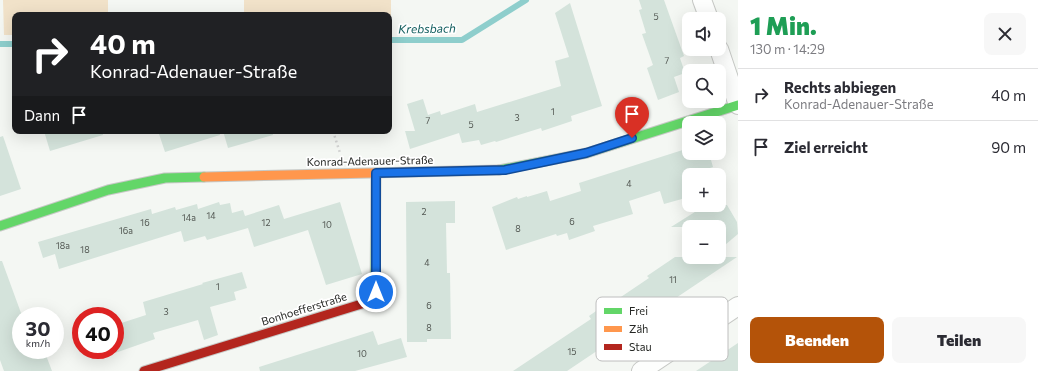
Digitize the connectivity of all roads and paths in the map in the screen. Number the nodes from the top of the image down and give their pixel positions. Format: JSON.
{"nodes":[{"id":1,"x":702,"y":0,"type":"edge"},
{"id":2,"x":706,"y":12,"type":"edge"},
{"id":3,"x":721,"y":56,"type":"edge"},
{"id":4,"x":738,"y":105,"type":"edge"},
{"id":5,"x":376,"y":173,"type":"junction"},
{"id":6,"x":0,"y":226,"type":"edge"},
{"id":7,"x":738,"y":306,"type":"edge"},
{"id":8,"x":728,"y":313,"type":"edge"},
{"id":9,"x":656,"y":361,"type":"edge"},
{"id":10,"x":144,"y":371,"type":"edge"},
{"id":11,"x":641,"y":371,"type":"edge"}],
"edges":[{"from":1,"to":2,"type":"street"},
{"from":3,"to":4,"type":"street"},
{"from":4,"to":5,"type":"street","name":"Konrad-Adenauer-Straße"},
{"from":5,"to":6,"type":"street","name":"Konrad-Adenauer-Straße"},
{"from":5,"to":10,"type":"street","name":"Bonhoefferstraße"},
{"from":7,"to":8,"type":"street"},
{"from":9,"to":11,"type":"street"}]}
